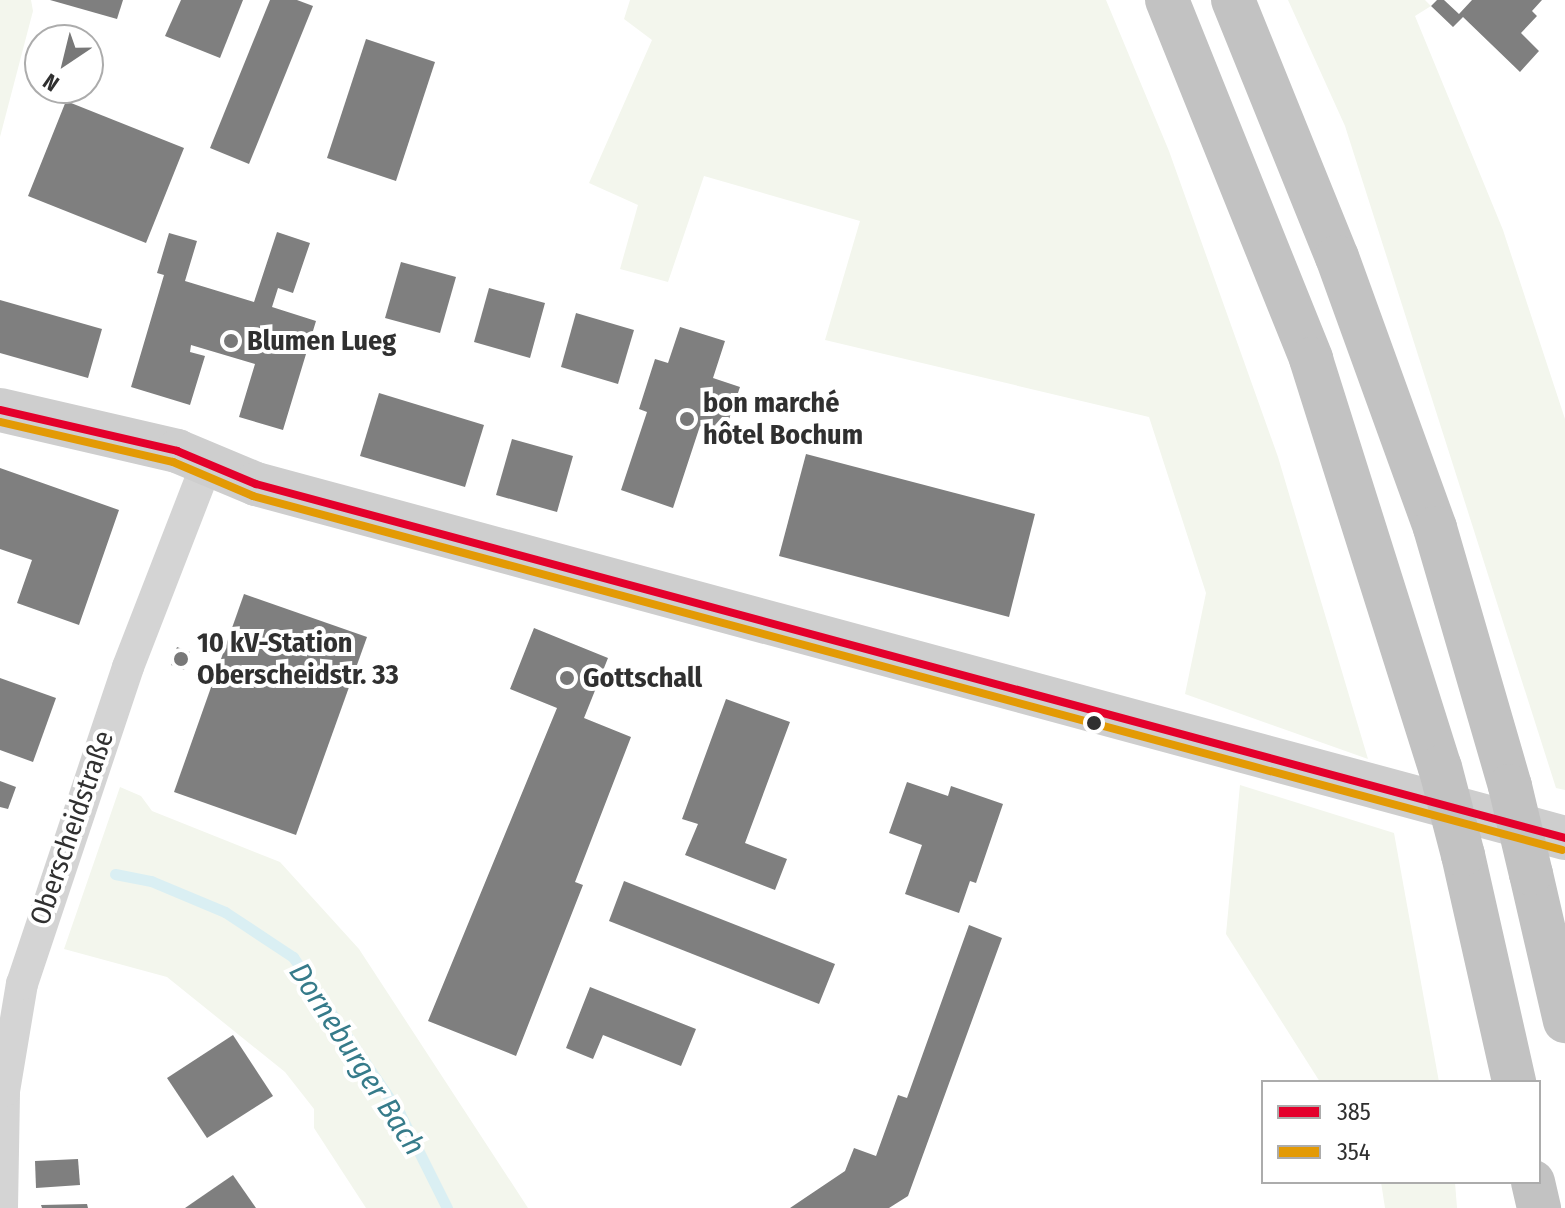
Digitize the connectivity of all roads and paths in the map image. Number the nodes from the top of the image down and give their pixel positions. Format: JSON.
{"nodes":[{"id":1,"x":1167,"y":0,"type":"edge"},
{"id":2,"x":1233,"y":0,"type":"edge"},
{"id":3,"x":0,"y":410,"type":"edge"},
{"id":4,"x":207,"y":463,"type":"junction"},
{"id":5,"x":1565,"y":838,"type":"edge"},
{"id":6,"x":1565,"y":1021,"type":"edge"},
{"id":7,"x":1514,"y":1080,"type":"edge"},
{"id":8,"x":1503,"y":1184,"type":"edge"},
{"id":9,"x":1533,"y":1184,"type":"edge"},
{"id":10,"x":2,"y":1208,"type":"edge"},
{"id":11,"x":1507,"y":1208,"type":"edge"},
{"id":12,"x":1539,"y":1208,"type":"edge"}],
"edges":[{"from":1,"to":7,"type":"highway","bridge":true},
{"from":2,"to":6,"type":"highway","bridge":true},
{"from":3,"to":4,"type":"street"},
{"from":4,"to":5,"type":"street"},
{"from":4,"to":10,"type":"street","name":"Oberscheidstraße"},
{"from":8,"to":11,"type":"highway"},
{"from":9,"to":12,"type":"highway"}]}
